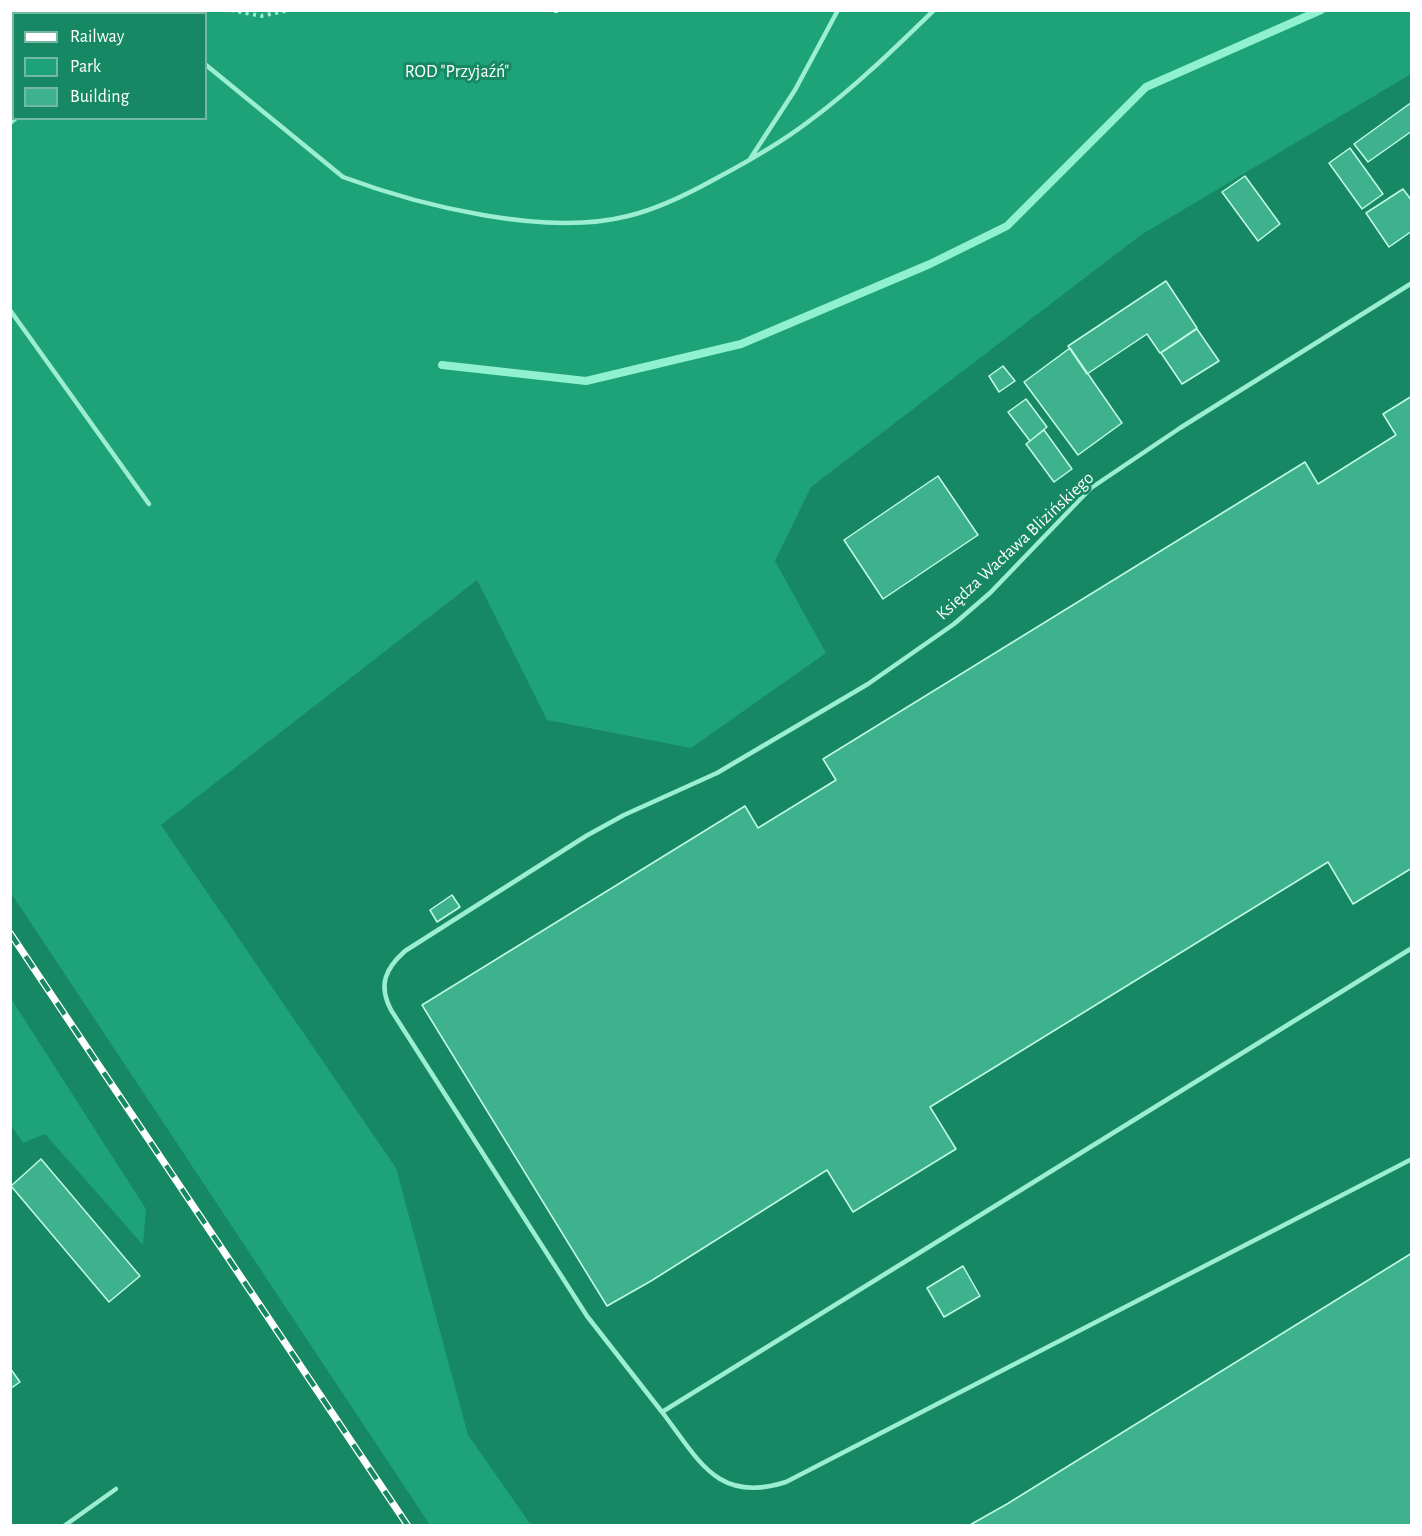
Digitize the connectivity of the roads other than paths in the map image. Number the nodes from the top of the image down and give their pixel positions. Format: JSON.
{"nodes":[{"id":1,"x":838,"y":10,"type":"edge"},
{"id":2,"x":934,"y":10,"type":"edge"},
{"id":3,"x":207,"y":66,"type":"edge"},
{"id":4,"x":748,"y":161,"type":"junction"},
{"id":5,"x":1412,"y":283,"type":"edge"},
{"id":6,"x":10,"y":310,"type":"edge"},
{"id":7,"x":149,"y":504,"type":"dead end"},
{"id":8,"x":1412,"y":948,"type":"edge"},
{"id":9,"x":1412,"y":1159,"type":"edge"},
{"id":10,"x":662,"y":1412,"type":"junction"},
{"id":11,"x":116,"y":1489,"type":"dead end"},
{"id":12,"x":64,"y":1526,"type":"edge"}],
"edges":[{"from":1,"to":4,"type":"lane"},
{"from":2,"to":4,"type":"lane"},
{"from":3,"to":4,"type":"lane"},
{"from":5,"to":10,"type":"lane","name":"Księdza Wacława Blizińskiego"},
{"from":6,"to":7,"type":"lane"},
{"from":8,"to":10,"type":"lane"},
{"from":9,"to":10,"type":"lane","name":"Księdza Wacława Blizińskiego"},
{"from":11,"to":12,"type":"lane"}]}
